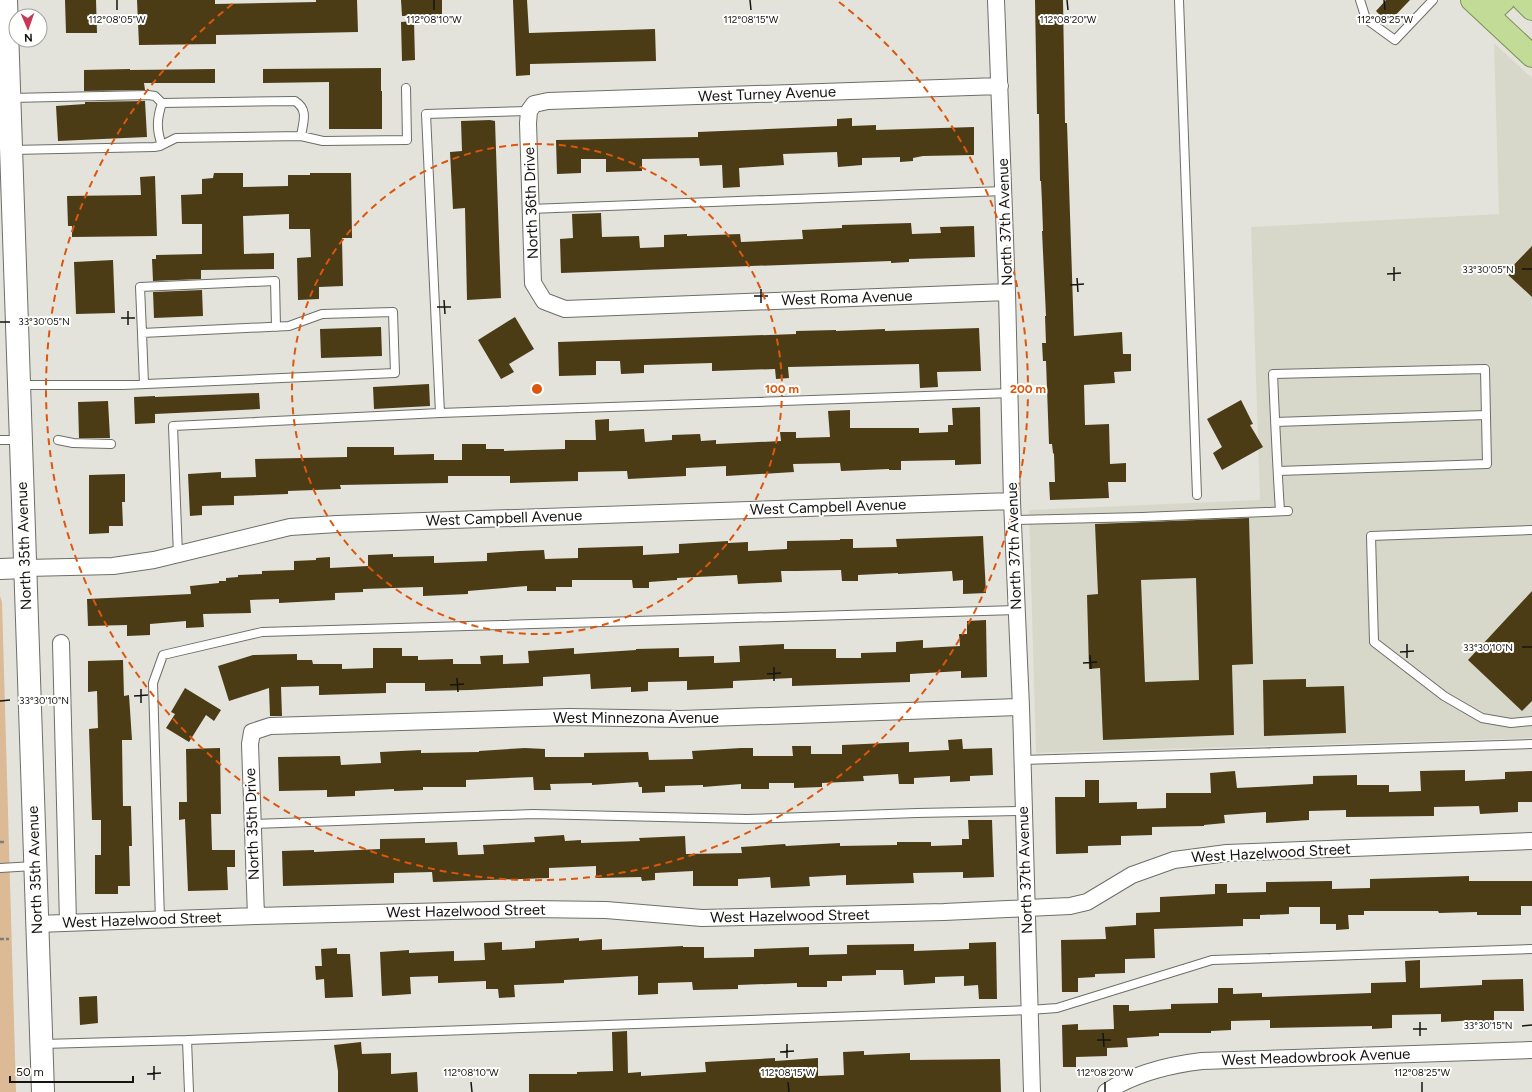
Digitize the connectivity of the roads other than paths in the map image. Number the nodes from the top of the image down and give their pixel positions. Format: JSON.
{"nodes":[{"id":1,"x":6,"y":0,"type":"edge"},
{"id":2,"x":996,"y":0,"type":"edge"},
{"id":3,"x":1179,"y":0,"type":"edge"},
{"id":4,"x":1360,"y":0,"type":"edge"},
{"id":5,"x":1433,"y":0,"type":"edge"},
{"id":6,"x":1472,"y":0,"type":"edge"},
{"id":7,"x":1504,"y":0,"type":"edge"},
{"id":8,"x":1523,"y":0,"type":"edge"},
{"id":9,"x":1532,"y":8,"type":"edge"},
{"id":10,"x":1488,"y":15,"type":"junction"},
{"id":11,"x":4,"y":49,"type":"edge"},
{"id":12,"x":1532,"y":56,"type":"edge"},
{"id":13,"x":1000,"y":86,"type":"junction"},
{"id":14,"x":406,"y":88,"type":"dead end"},
{"id":15,"x":9,"y":98,"type":"junction"},
{"id":16,"x":162,"y":103,"type":"junction"},
{"id":17,"x":532,"y":107,"type":"junction"},
{"id":18,"x":301,"y":136,"type":"junction"},
{"id":19,"x":162,"y":145,"type":"junction"},
{"id":20,"x":11,"y":150,"type":"junction"},
{"id":21,"x":1003,"y":191,"type":"junction"},
{"id":22,"x":530,"y":208,"type":"junction"},
{"id":23,"x":1008,"y":292,"type":"junction"},
{"id":24,"x":544,"y":301,"type":"joint"},
{"id":25,"x":276,"y":327,"type":"junction"},
{"id":26,"x":142,"y":334,"type":"junction"},
{"id":27,"x":144,"y":384,"type":"junction"},
{"id":28,"x":18,"y":385,"type":"junction"},
{"id":29,"x":1011,"y":393,"type":"junction"},
{"id":30,"x":440,"y":413,"type":"junction"},
{"id":31,"x":1486,"y":415,"type":"junction"},
{"id":32,"x":1275,"y":422,"type":"junction"},
{"id":33,"x":10,"y":440,"type":"edge"},
{"id":34,"x":58,"y":440,"type":"dead end"},
{"id":35,"x":111,"y":444,"type":"dead end"},
{"id":36,"x":1278,"y":470,"type":"junction"},
{"id":37,"x":1197,"y":495,"type":"dead end"},
{"id":38,"x":1012,"y":501,"type":"junction"},
{"id":39,"x":1013,"y":520,"type":"junction"},
{"id":40,"x":1532,"y":530,"type":"edge"},
{"id":41,"x":178,"y":555,"type":"junction"},
{"id":42,"x":26,"y":568,"type":"junction"},
{"id":43,"x":0,"y":569,"type":"edge"},
{"id":44,"x":1017,"y":610,"type":"junction"},
{"id":45,"x":61,"y":643,"type":"dead end"},
{"id":46,"x":1021,"y":707,"type":"junction"},
{"id":47,"x":1532,"y":720,"type":"edge"},
{"id":48,"x":252,"y":732,"type":"joint"},
{"id":49,"x":1532,"y":744,"type":"edge"},
{"id":50,"x":1022,"y":760,"type":"junction"},
{"id":51,"x":1024,"y":811,"type":"junction"},
{"id":52,"x":252,"y":824,"type":"junction"},
{"id":53,"x":1532,"y":841,"type":"edge"},
{"id":54,"x":35,"y":866,"type":"junction"},
{"id":55,"x":0,"y":868,"type":"edge"},
{"id":56,"x":1026,"y":908,"type":"junction"},
{"id":57,"x":256,"y":916,"type":"junction"},
{"id":58,"x":160,"y":920,"type":"junction"},
{"id":59,"x":68,"y":923,"type":"junction"},
{"id":60,"x":37,"y":924,"type":"junction"},
{"id":61,"x":1532,"y":949,"type":"edge"},
{"id":62,"x":1030,"y":1010,"type":"junction"},
{"id":63,"x":187,"y":1040,"type":"junction"},
{"id":64,"x":42,"y":1044,"type":"junction"},
{"id":65,"x":1532,"y":1050,"type":"edge"},
{"id":66,"x":43,"y":1092,"type":"edge"},
{"id":67,"x":189,"y":1092,"type":"edge"},
{"id":68,"x":1032,"y":1092,"type":"edge"},
{"id":69,"x":1106,"y":1092,"type":"edge"}],
"edges":[{"from":1,"to":11,"type":"main road","name":"North 35th Avenue"},
{"from":2,"to":13,"type":"street","name":"North 37th Avenue"},
{"from":3,"to":37,"type":"lane"},
{"from":4,"to":5,"type":"lane"},
{"from":6,"to":10,"type":"highway"},
{"from":7,"to":10,"type":"highway"},
{"from":8,"to":9,"type":"highway"},
{"from":10,"to":12,"type":"highway"},
{"from":11,"to":15,"type":"main road","name":"North 35th Avenue"},
{"from":13,"to":17,"type":"street","name":"West Turney Avenue"},
{"from":13,"to":21,"type":"street","name":"North 37th Avenue"},
{"from":14,"to":18,"type":"lane"},
{"from":15,"to":16,"type":"lane"},
{"from":15,"to":20,"type":"main road","name":"North 35th Avenue"},
{"from":16,"to":18,"type":"lane"},
{"from":16,"to":19,"type":"lane"},
{"from":17,"to":22,"type":"street","name":"North 36th Drive"},
{"from":17,"to":30,"type":"lane"},
{"from":18,"to":19,"type":"lane"},
{"from":19,"to":20,"type":"lane"},
{"from":20,"to":28,"type":"main road","name":"North 35th Avenue"},
{"from":21,"to":22,"type":"lane"},
{"from":21,"to":23,"type":"street","name":"North 37th Avenue"},
{"from":22,"to":24,"type":"street","name":"North 36th Drive"},
{"from":23,"to":24,"type":"street","name":"West Roma Avenue"},
{"from":23,"to":29,"type":"street","name":"North 37th Avenue"},
{"from":25,"to":26,"type":"lane"},
{"from":25,"to":26,"type":"lane"},
{"from":25,"to":27,"type":"lane"},
{"from":26,"to":27,"type":"lane"},
{"from":27,"to":28,"type":"lane"},
{"from":28,"to":33,"type":"main road","name":"North 35th Avenue"},
{"from":29,"to":30,"type":"lane"},
{"from":29,"to":38,"type":"street","name":"North 37th Avenue"},
{"from":30,"to":41,"type":"lane"},
{"from":31,"to":32,"type":"lane"},
{"from":31,"to":32,"type":"lane"},
{"from":31,"to":36,"type":"lane"},
{"from":32,"to":36,"type":"lane"},
{"from":33,"to":42,"type":"main road","name":"North 35th Avenue"},
{"from":34,"to":35,"type":"lane"},
{"from":36,"to":39,"type":"lane"},
{"from":38,"to":39,"type":"street","name":"North 37th Avenue"},
{"from":38,"to":41,"type":"street","name":"West Campbell Avenue"},
{"from":39,"to":44,"type":"street","name":"North 37th Avenue"},
{"from":40,"to":47,"type":"lane"},
{"from":41,"to":42,"type":"street","name":"West Campbell Avenue"},
{"from":42,"to":43,"type":"street","name":"West Campbell Avenue"},
{"from":42,"to":54,"type":"main road","name":"North 35th Avenue"},
{"from":44,"to":46,"type":"street","name":"North 37th Avenue"},
{"from":44,"to":58,"type":"lane"},
{"from":45,"to":59,"type":"street"},
{"from":46,"to":48,"type":"street","name":"West Minnezona Avenue"},
{"from":46,"to":50,"type":"street","name":"North 37th Avenue"},
{"from":48,"to":52,"type":"street","name":"North 35th Drive"},
{"from":49,"to":50,"type":"lane"},
{"from":50,"to":51,"type":"street","name":"North 37th Avenue"},
{"from":51,"to":52,"type":"lane"},
{"from":51,"to":56,"type":"street","name":"North 37th Avenue"},
{"from":52,"to":57,"type":"street","name":"North 35th Drive"},
{"from":53,"to":56,"type":"street","name":"West Hazelwood Street"},
{"from":54,"to":55,"type":"lane"},
{"from":54,"to":60,"type":"main road","name":"North 35th Avenue"},
{"from":56,"to":57,"type":"street","name":"West Hazelwood Street"},
{"from":56,"to":62,"type":"street","name":"North 37th Avenue"},
{"from":57,"to":58,"type":"street","name":"West Hazelwood Street"},
{"from":58,"to":59,"type":"street","name":"West Hazelwood Street"},
{"from":59,"to":60,"type":"street","name":"West Hazelwood Street"},
{"from":60,"to":64,"type":"main road","name":"North 35th Avenue"},
{"from":61,"to":62,"type":"lane"},
{"from":62,"to":63,"type":"lane"},
{"from":62,"to":68,"type":"street","name":"North 37th Avenue"},
{"from":63,"to":64,"type":"lane"},
{"from":63,"to":67,"type":"lane"},
{"from":64,"to":66,"type":"main road","name":"North 35th Avenue"},
{"from":65,"to":69,"type":"street","name":"West Meadowbrook Avenue"}]}
